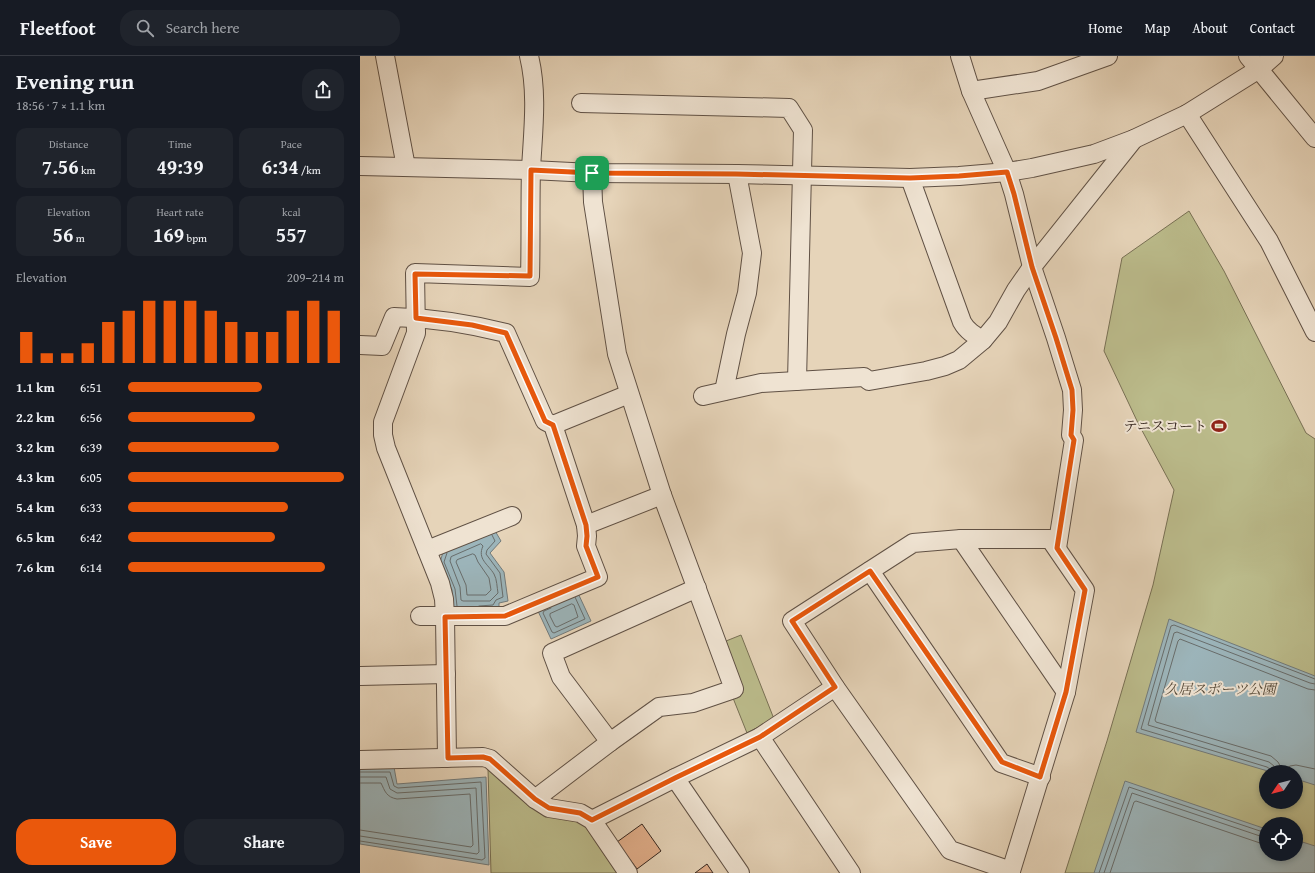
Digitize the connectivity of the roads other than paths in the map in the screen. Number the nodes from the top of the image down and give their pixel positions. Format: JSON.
{"nodes":[{"id":1,"x":385,"y":56,"type":"edge"},
{"id":2,"x":529,"y":56,"type":"edge"},
{"id":3,"x":960,"y":56,"type":"edge"},
{"id":4,"x":1108,"y":56,"type":"edge"},
{"id":5,"x":1274,"y":56,"type":"edge"},
{"id":6,"x":1253,"y":62,"type":"edge"},
{"id":7,"x":971,"y":91,"type":"junction"},
{"id":8,"x":581,"y":103,"type":"dead end"},
{"id":9,"x":1187,"y":114,"type":"junction"},
{"id":10,"x":1315,"y":138,"type":"edge"},
{"id":11,"x":1134,"y":139,"type":"junction"},
{"id":12,"x":360,"y":166,"type":"edge"},
{"id":13,"x":406,"y":167,"type":"junction"},
{"id":14,"x":531,"y":170,"type":"junction"},
{"id":15,"x":1007,"y":172,"type":"junction"},
{"id":16,"x":592,"y":173,"type":"junction"},
{"id":17,"x":736,"y":174,"type":"junction"},
{"id":18,"x":802,"y":176,"type":"junction"},
{"id":19,"x":910,"y":178,"type":"junction"},
{"id":20,"x":1032,"y":267,"type":"junction"},
{"id":21,"x":416,"y":318,"type":"junction"},
{"id":22,"x":1315,"y":332,"type":"edge"},
{"id":23,"x":983,"y":340,"type":"junction"},
{"id":24,"x":360,"y":345,"type":"edge"},
{"id":25,"x":796,"y":381,"type":"junction"},
{"id":26,"x":724,"y":391,"type":"junction"},
{"id":27,"x":630,"y":394,"type":"junction"},
{"id":28,"x":703,"y":396,"type":"dead end"},
{"id":29,"x":553,"y":425,"type":"junction"},
{"id":30,"x":662,"y":495,"type":"junction"},
{"id":31,"x":512,"y":516,"type":"dead end"},
{"id":32,"x":586,"y":525,"type":"junction"},
{"id":33,"x":961,"y":539,"type":"junction"},
{"id":34,"x":1057,"y":548,"type":"junction"},
{"id":35,"x":427,"y":550,"type":"junction"},
{"id":36,"x":870,"y":571,"type":"junction"},
{"id":37,"x":697,"y":588,"type":"junction"},
{"id":38,"x":420,"y":616,"type":"dead end"},
{"id":39,"x":445,"y":617,"type":"junction"},
{"id":40,"x":446,"y":674,"type":"junction"},
{"id":41,"x":360,"y":676,"type":"edge"},
{"id":42,"x":835,"y":687,"type":"junction"},
{"id":43,"x":1066,"y":692,"type":"junction"},
{"id":44,"x":760,"y":737,"type":"junction"},
{"id":45,"x":610,"y":742,"type":"junction"},
{"id":46,"x":448,"y":758,"type":"junction"},
{"id":47,"x":360,"y":760,"type":"edge"},
{"id":48,"x":1040,"y":777,"type":"junction"},
{"id":49,"x":675,"y":778,"type":"junction"},
{"id":50,"x":535,"y":799,"type":"junction"},
{"id":51,"x":592,"y":820,"type":"junction"},
{"id":52,"x":1011,"y":872,"type":"edge"},
{"id":53,"x":628,"y":873,"type":"edge"},
{"id":54,"x":740,"y":873,"type":"edge"},
{"id":55,"x":851,"y":873,"type":"edge"}],
"edges":[{"from":1,"to":13,"type":"street"},
{"from":2,"to":14,"type":"street"},
{"from":3,"to":7,"type":"street"},
{"from":4,"to":7,"type":"street"},
{"from":5,"to":6,"type":"street"},
{"from":6,"to":9,"type":"street"},
{"from":6,"to":10,"type":"street"},
{"from":7,"to":15,"type":"street"},
{"from":8,"to":18,"type":"street"},
{"from":9,"to":11,"type":"street"},
{"from":9,"to":22,"type":"street"},
{"from":11,"to":15,"type":"street"},
{"from":11,"to":20,"type":"street"},
{"from":12,"to":13,"type":"street"},
{"from":13,"to":14,"type":"street"},
{"from":14,"to":16,"type":"street"},
{"from":14,"to":21,"type":"street"},
{"from":15,"to":19,"type":"street"},
{"from":15,"to":20,"type":"street"},
{"from":16,"to":17,"type":"street"},
{"from":16,"to":27,"type":"street"},
{"from":17,"to":18,"type":"street"},
{"from":17,"to":26,"type":"street"},
{"from":18,"to":19,"type":"street"},
{"from":18,"to":25,"type":"street"},
{"from":19,"to":23,"type":"street"},
{"from":20,"to":23,"type":"street"},
{"from":20,"to":34,"type":"street"},
{"from":21,"to":24,"type":"street"},
{"from":21,"to":29,"type":"street"},
{"from":21,"to":35,"type":"street"},
{"from":23,"to":25,"type":"street"},
{"from":25,"to":26,"type":"street"},
{"from":26,"to":28,"type":"street"},
{"from":27,"to":29,"type":"street"},
{"from":27,"to":30,"type":"street"},
{"from":29,"to":32,"type":"street"},
{"from":30,"to":32,"type":"street"},
{"from":30,"to":37,"type":"street"},
{"from":31,"to":35,"type":"street"},
{"from":32,"to":39,"type":"street"},
{"from":33,"to":34,"type":"street"},
{"from":33,"to":36,"type":"street"},
{"from":33,"to":43,"type":"street"},
{"from":34,"to":43,"type":"street"},
{"from":35,"to":39,"type":"street"},
{"from":36,"to":42,"type":"street"},
{"from":36,"to":48,"type":"street"},
{"from":37,"to":45,"type":"street"},
{"from":37,"to":45,"type":"street"},
{"from":38,"to":39,"type":"street"},
{"from":39,"to":40,"type":"street"},
{"from":40,"to":41,"type":"street"},
{"from":40,"to":46,"type":"street"},
{"from":42,"to":44,"type":"street"},
{"from":42,"to":52,"type":"street"},
{"from":43,"to":48,"type":"street"},
{"from":44,"to":49,"type":"street"},
{"from":44,"to":55,"type":"street"},
{"from":45,"to":50,"type":"street"},
{"from":46,"to":47,"type":"street"},
{"from":46,"to":50,"type":"street"},
{"from":48,"to":52,"type":"street"},
{"from":49,"to":51,"type":"street"},
{"from":49,"to":54,"type":"street"},
{"from":50,"to":51,"type":"street"},
{"from":51,"to":53,"type":"street"}]}
